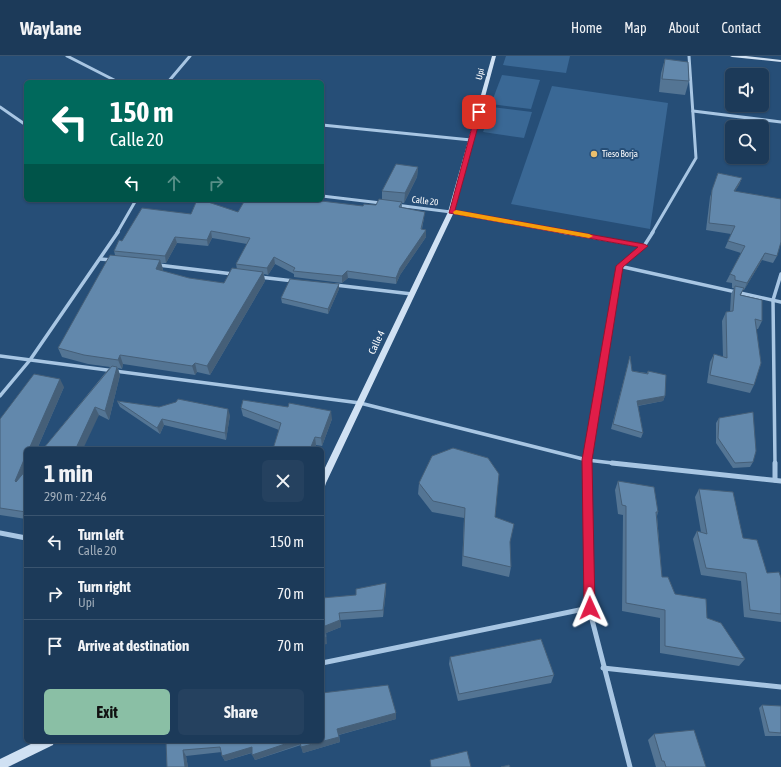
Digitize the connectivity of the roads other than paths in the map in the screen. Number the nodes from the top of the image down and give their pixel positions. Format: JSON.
{"nodes":[{"id":1,"x":66,"y":56,"type":"edge"},
{"id":2,"x":190,"y":56,"type":"edge"},
{"id":3,"x":494,"y":56,"type":"edge"},
{"id":4,"x":689,"y":56,"type":"edge"},
{"id":5,"x":732,"y":56,"type":"edge"},
{"id":6,"x":781,"y":61,"type":"edge"},
{"id":7,"x":114,"y":80,"type":"edge"},
{"id":8,"x":170,"y":80,"type":"edge"},
{"id":9,"x":0,"y":107,"type":"edge"},
{"id":10,"x":693,"y":111,"type":"junction"},
{"id":11,"x":781,"y":122,"type":"edge"},
{"id":12,"x":24,"y":124,"type":"edge"},
{"id":13,"x":324,"y":125,"type":"edge"},
{"id":14,"x":471,"y":140,"type":"junction"},
{"id":15,"x":324,"y":196,"type":"edge"},
{"id":16,"x":135,"y":202,"type":"edge"},
{"id":17,"x":383,"y":203,"type":"edge"},
{"id":18,"x":391,"y":204,"type":"edge"},
{"id":19,"x":452,"y":212,"type":"junction"},
{"id":20,"x":644,"y":246,"type":"junction"},
{"id":21,"x":100,"y":259,"type":"junction"},
{"id":22,"x":115,"y":260,"type":"edge"},
{"id":23,"x":154,"y":265,"type":"edge"},
{"id":24,"x":619,"y":266,"type":"junction"},
{"id":25,"x":781,"y":274,"type":"edge"},
{"id":26,"x":240,"y":275,"type":"edge"},
{"id":27,"x":256,"y":276,"type":"edge"},
{"id":28,"x":303,"y":282,"type":"edge"},
{"id":29,"x":326,"y":284,"type":"edge"},
{"id":30,"x":412,"y":294,"type":"junction"},
{"id":31,"x":774,"y":300,"type":"junction"},
{"id":32,"x":781,"y":302,"type":"edge"},
{"id":33,"x":0,"y":356,"type":"edge"},
{"id":34,"x":30,"y":360,"type":"junction"},
{"id":35,"x":0,"y":396,"type":"edge"},
{"id":36,"x":360,"y":403,"type":"junction"},
{"id":37,"x":587,"y":460,"type":"junction"},
{"id":38,"x":324,"y":479,"type":"edge"},
{"id":39,"x":775,"y":480,"type":"junction"},
{"id":40,"x":781,"y":481,"type":"edge"},
{"id":41,"x":0,"y":533,"type":"edge"},
{"id":42,"x":24,"y":538,"type":"edge"},
{"id":43,"x":590,"y":608,"type":"junction"},
{"id":44,"x":324,"y":663,"type":"edge"},
{"id":45,"x":603,"y":668,"type":"junction"},
{"id":46,"x":781,"y":687,"type":"edge"},
{"id":47,"x":45,"y":743,"type":"edge"},
{"id":48,"x":0,"y":765,"type":"edge"},
{"id":49,"x":630,"y":767,"type":"edge"}],
"edges":[{"from":1,"to":7,"type":"street"},
{"from":2,"to":8,"type":"street"},
{"from":3,"to":14,"type":"street","name":"Upi"},
{"from":4,"to":10,"type":"street"},
{"from":5,"to":6,"type":"street"},
{"from":9,"to":12,"type":"street"},
{"from":10,"to":11,"type":"street"},
{"from":10,"to":20,"type":"street"},
{"from":13,"to":14,"type":"street"},
{"from":14,"to":19,"type":"street","name":"Upi"},
{"from":15,"to":17,"type":"street"},
{"from":16,"to":21,"type":"street"},
{"from":18,"to":19,"type":"street","name":"Calle 20"},
{"from":19,"to":20,"type":"street","name":"Calle 20"},
{"from":19,"to":30,"type":"street","name":"Calle 4"},
{"from":20,"to":24,"type":"street"},
{"from":21,"to":22,"type":"street"},
{"from":21,"to":34,"type":"street"},
{"from":23,"to":26,"type":"street"},
{"from":24,"to":31,"type":"street"},
{"from":24,"to":37,"type":"street"},
{"from":25,"to":31,"type":"street"},
{"from":27,"to":28,"type":"street"},
{"from":29,"to":30,"type":"street"},
{"from":30,"to":36,"type":"street","name":"Calle 4"},
{"from":31,"to":32,"type":"street"},
{"from":31,"to":39,"type":"street"},
{"from":33,"to":34,"type":"street"},
{"from":34,"to":35,"type":"street"},
{"from":34,"to":36,"type":"street"},
{"from":36,"to":37,"type":"street"},
{"from":36,"to":38,"type":"street","name":"Calle 4"},
{"from":37,"to":39,"type":"street"},
{"from":37,"to":43,"type":"street"},
{"from":39,"to":40,"type":"street"},
{"from":41,"to":42,"type":"street"},
{"from":43,"to":44,"type":"street"},
{"from":43,"to":45,"type":"street"},
{"from":45,"to":46,"type":"street"},
{"from":45,"to":49,"type":"street"},
{"from":47,"to":48,"type":"street"}]}
